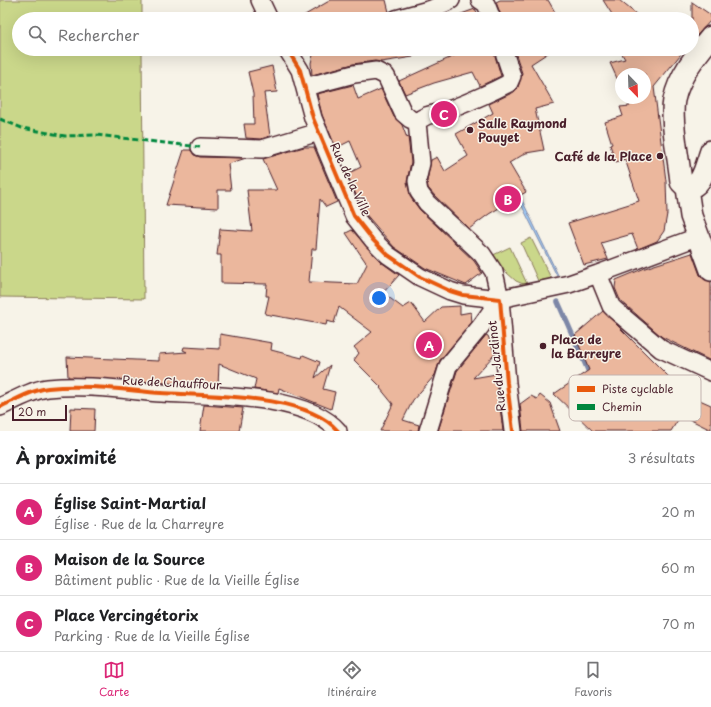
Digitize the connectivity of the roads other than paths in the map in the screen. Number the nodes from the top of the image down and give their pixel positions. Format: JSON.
{"nodes":[{"id":1,"x":260,"y":0,"type":"edge"},
{"id":2,"x":450,"y":0,"type":"edge"},
{"id":3,"x":480,"y":0,"type":"edge"},
{"id":4,"x":266,"y":12,"type":"edge"},
{"id":5,"x":421,"y":12,"type":"edge"},
{"id":6,"x":489,"y":12,"type":"edge"},
{"id":7,"x":711,"y":37,"type":"edge"},
{"id":8,"x":699,"y":52,"type":"edge"},
{"id":9,"x":296,"y":56,"type":"edge"},
{"id":10,"x":505,"y":56,"type":"edge"},
{"id":11,"x":696,"y":56,"type":"edge"},
{"id":12,"x":305,"y":87,"type":"junction"},
{"id":13,"x":417,"y":122,"type":"junction"},
{"id":14,"x":319,"y":132,"type":"junction"},
{"id":15,"x":200,"y":147,"type":"dead end"},
{"id":16,"x":711,"y":152,"type":"edge"},
{"id":17,"x":687,"y":188,"type":"junction"},
{"id":18,"x":697,"y":237,"type":"junction"},
{"id":19,"x":711,"y":270,"type":"edge"},
{"id":20,"x":598,"y":274,"type":"junction"},
{"id":21,"x":500,"y":299,"type":"junction"},
{"id":22,"x":711,"y":372,"type":"edge"},
{"id":23,"x":0,"y":407,"type":"edge"},
{"id":24,"x":338,"y":431,"type":"edge"},
{"id":25,"x":428,"y":431,"type":"edge"},
{"id":26,"x":513,"y":431,"type":"edge"}],
"edges":[{"from":1,"to":4,"type":"street"},
{"from":2,"to":5,"type":"street"},
{"from":3,"to":6,"type":"street"},
{"from":7,"to":8,"type":"street"},
{"from":9,"to":12,"type":"street","name":"Rue de la Ville"},
{"from":10,"to":13,"type":"street"},
{"from":11,"to":17,"type":"street"},
{"from":12,"to":13,"type":"street"},
{"from":12,"to":14,"type":"street","name":"Rue de la Ville"},
{"from":13,"to":21,"type":"street","name":"Rue du Jardinot"},
{"from":14,"to":15,"type":"street"},
{"from":14,"to":21,"type":"street","name":"Rue de la Ville"},
{"from":16,"to":17,"type":"street"},
{"from":17,"to":18,"type":"street"},
{"from":18,"to":19,"type":"street"},
{"from":18,"to":20,"type":"street"},
{"from":20,"to":21,"type":"street"},
{"from":20,"to":22,"type":"street"},
{"from":21,"to":25,"type":"street"},
{"from":21,"to":26,"type":"street","name":"Rue du Jardinot"},
{"from":23,"to":24,"type":"street","name":"Rue de Chauffour"}]}
